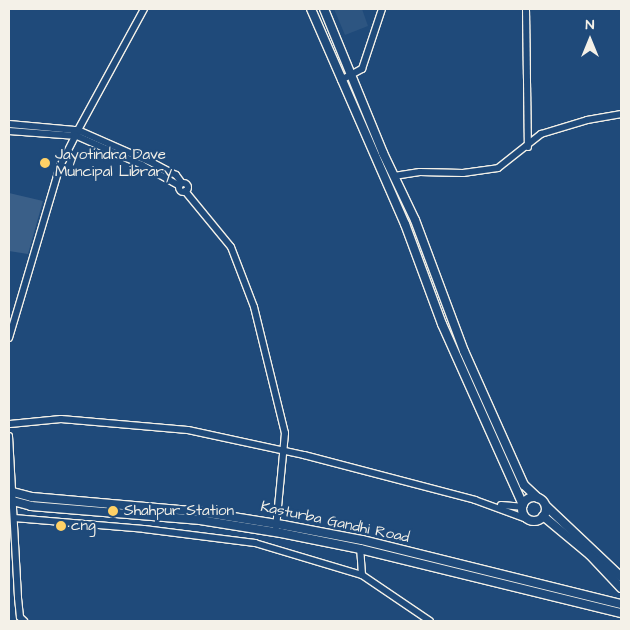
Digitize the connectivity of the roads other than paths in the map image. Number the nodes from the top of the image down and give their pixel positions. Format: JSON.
{"nodes":[{"id":1,"x":144,"y":9,"type":"edge"},
{"id":2,"x":311,"y":9,"type":"edge"},
{"id":3,"x":324,"y":9,"type":"edge"},
{"id":4,"x":382,"y":9,"type":"edge"},
{"id":5,"x":526,"y":9,"type":"edge"},
{"id":6,"x":351,"y":77,"type":"junction"},
{"id":7,"x":341,"y":80,"type":"junction"},
{"id":8,"x":621,"y":114,"type":"edge"},
{"id":9,"x":9,"y":124,"type":"edge"},
{"id":10,"x":9,"y":131,"type":"edge"},
{"id":11,"x":77,"y":133,"type":"junction"},
{"id":12,"x":528,"y":147,"type":"junction"},
{"id":13,"x":394,"y":176,"type":"junction"},
{"id":14,"x":9,"y":338,"type":"edge"},
{"id":15,"x":10,"y":422,"type":"edge"},
{"id":16,"x":9,"y":436,"type":"edge"},
{"id":17,"x":285,"y":448,"type":"junction"},
{"id":18,"x":10,"y":475,"type":"edge"},
{"id":19,"x":10,"y":491,"type":"edge"},
{"id":20,"x":538,"y":498,"type":"junction"},
{"id":21,"x":10,"y":501,"type":"edge"},
{"id":22,"x":522,"y":506,"type":"junction"},
{"id":23,"x":546,"y":506,"type":"junction"},
{"id":24,"x":543,"y":516,"type":"junction"},
{"id":25,"x":14,"y":518,"type":"junction"},
{"id":26,"x":527,"y":518,"type":"junction"},
{"id":27,"x":277,"y":524,"type":"junction"},
{"id":28,"x":276,"y":532,"type":"junction"},
{"id":29,"x":360,"y":549,"type":"junction"},
{"id":30,"x":362,"y":575,"type":"junction"},
{"id":31,"x":621,"y":577,"type":"edge"},
{"id":32,"x":621,"y":588,"type":"edge"},
{"id":33,"x":621,"y":604,"type":"edge"},
{"id":34,"x":621,"y":613,"type":"edge"},
{"id":35,"x":21,"y":620,"type":"edge"},
{"id":36,"x":430,"y":621,"type":"edge"}],
"edges":[{"from":1,"to":11,"type":"street"},
{"from":2,"to":7,"type":"main road"},
{"from":3,"to":6,"type":"main road"},
{"from":4,"to":6,"type":"street"},
{"from":5,"to":12,"type":"street"},
{"from":6,"to":7,"type":"street"},
{"from":6,"to":13,"type":"main road"},
{"from":7,"to":22,"type":"main road"},
{"from":8,"to":12,"type":"street"},
{"from":9,"to":11,"type":"street"},
{"from":10,"to":11,"type":"street"},
{"from":11,"to":14,"type":"street"},
{"from":11,"to":17,"type":"street"},
{"from":12,"to":13,"type":"street"},
{"from":13,"to":20,"type":"main road"},
{"from":15,"to":17,"type":"street"},
{"from":16,"to":18,"type":"street"},
{"from":17,"to":22,"type":"street"},
{"from":17,"to":26,"type":"street"},
{"from":17,"to":27,"type":"street"},
{"from":18,"to":19,"type":"street"},
{"from":19,"to":21,"type":"street"},
{"from":19,"to":27,"type":"main road","name":"Kasturba Gandhi Road"},
{"from":20,"to":22,"type":"main road"},
{"from":20,"to":23,"type":"main road"},
{"from":21,"to":25,"type":"street"},
{"from":21,"to":28,"type":"main road","name":"Kasturba Gandhi Road"},
{"from":22,"to":26,"type":"main road"},
{"from":23,"to":24,"type":"main road"},
{"from":23,"to":31,"type":"main road"},
{"from":24,"to":26,"type":"main road"},
{"from":24,"to":32,"type":"main road"},
{"from":25,"to":30,"type":"street"},
{"from":25,"to":35,"type":"street"},
{"from":27,"to":28,"type":"street"},
{"from":27,"to":33,"type":"main road","name":"Kasturba Gandhi Road"},
{"from":28,"to":29,"type":"main road","name":"Kasturba Gandhi Road"},
{"from":29,"to":30,"type":"street"},
{"from":29,"to":34,"type":"main road","name":"Kasturba Gandhi Road"},
{"from":30,"to":36,"type":"street"}]}
